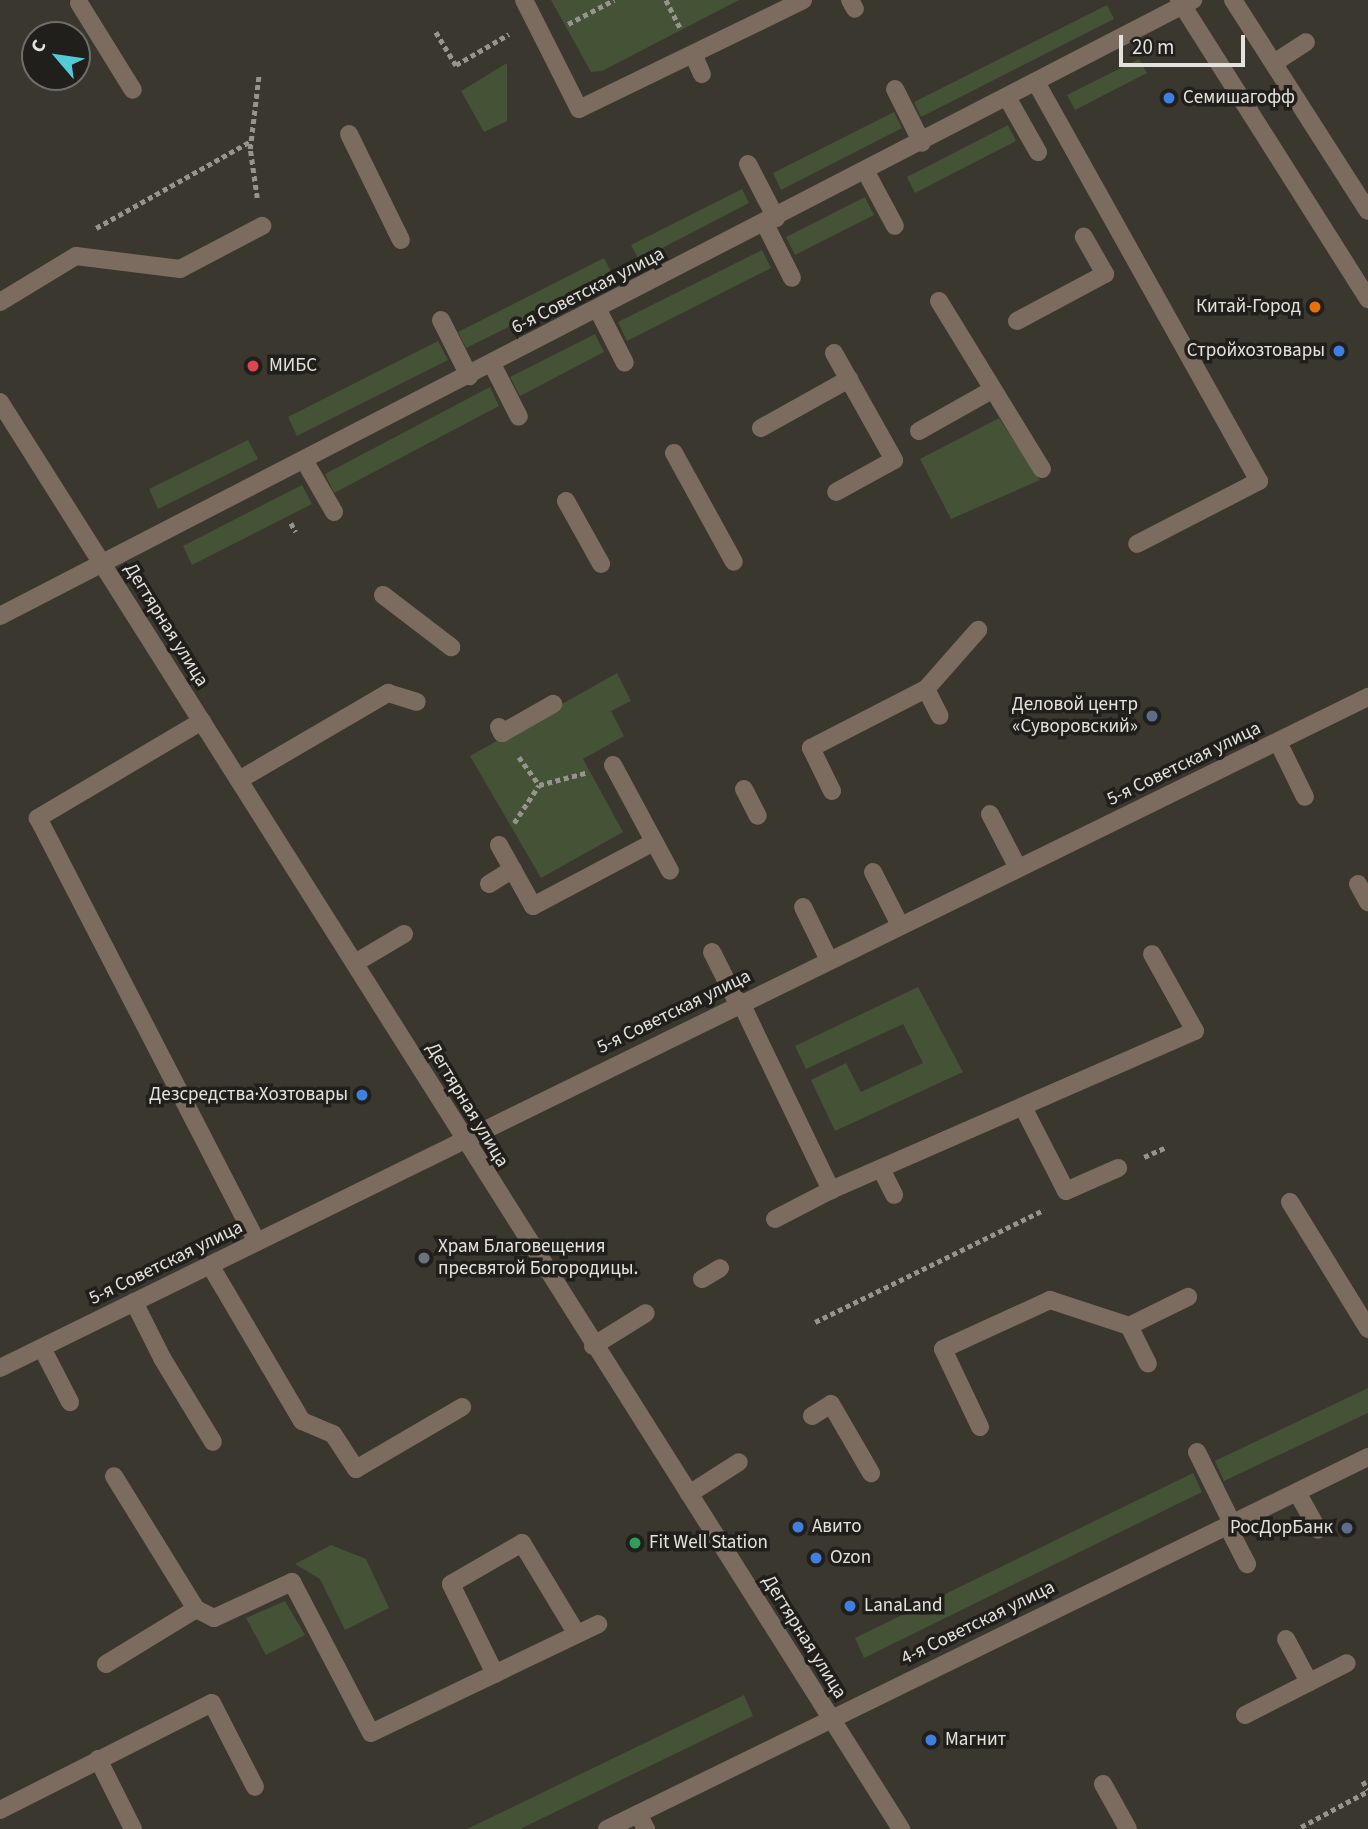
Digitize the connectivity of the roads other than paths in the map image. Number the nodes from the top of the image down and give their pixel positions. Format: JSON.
{"nodes":[{"id":1,"x":524,"y":0,"type":"edge"},
{"id":2,"x":803,"y":0,"type":"edge"},
{"id":3,"x":1233,"y":0,"type":"edge"},
{"id":4,"x":1185,"y":2,"type":"edge"},
{"id":5,"x":79,"y":3,"type":"dead end"},
{"id":6,"x":1306,"y":41,"type":"dead end"},
{"id":7,"x":693,"y":54,"type":"junction"},
{"id":8,"x":1274,"y":62,"type":"junction"},
{"id":9,"x":702,"y":74,"type":"dead end"},
{"id":10,"x":1037,"y":84,"type":"junction"},
{"id":11,"x":895,"y":89,"type":"dead end"},
{"id":12,"x":133,"y":90,"type":"dead end"},
{"id":13,"x":1008,"y":99,"type":"junction"},
{"id":14,"x":349,"y":134,"type":"dead end"},
{"id":15,"x":922,"y":143,"type":"junction"},
{"id":16,"x":1038,"y":152,"type":"dead end"},
{"id":17,"x":748,"y":164,"type":"dead end"},
{"id":18,"x":866,"y":172,"type":"junction"},
{"id":19,"x":1368,"y":211,"type":"edge"},
{"id":20,"x":770,"y":221,"type":"junction"},
{"id":21,"x":262,"y":226,"type":"road end"},
{"id":22,"x":895,"y":226,"type":"dead end"},
{"id":23,"x":1084,"y":237,"type":"dead end"},
{"id":24,"x":401,"y":240,"type":"dead end"},
{"id":25,"x":792,"y":278,"type":"dead end"},
{"id":26,"x":1368,"y":299,"type":"edge"},
{"id":27,"x":0,"y":302,"type":"edge"},
{"id":28,"x":939,"y":302,"type":"dead end"},
{"id":29,"x":598,"y":310,"type":"junction"},
{"id":30,"x":441,"y":320,"type":"dead end"},
{"id":31,"x":1017,"y":321,"type":"dead end"},
{"id":32,"x":834,"y":353,"type":"dead end"},
{"id":33,"x":625,"y":363,"type":"dead end"},
{"id":34,"x":492,"y":364,"type":"junction"},
{"id":35,"x":468,"y":376,"type":"junction"},
{"id":36,"x":849,"y":379,"type":"junction"},
{"id":37,"x":990,"y":391,"type":"junction"},
{"id":38,"x":0,"y":402,"type":"edge"},
{"id":39,"x":519,"y":417,"type":"dead end"},
{"id":40,"x":761,"y":428,"type":"dead end"},
{"id":41,"x":919,"y":431,"type":"dead end"},
{"id":42,"x":674,"y":453,"type":"dead end"},
{"id":43,"x":304,"y":460,"type":"junction"},
{"id":44,"x":1042,"y":469,"type":"dead end"},
{"id":45,"x":836,"y":492,"type":"dead end"},
{"id":46,"x":566,"y":501,"type":"dead end"},
{"id":47,"x":334,"y":512,"type":"dead end"},
{"id":48,"x":1138,"y":544,"type":"dead end"},
{"id":49,"x":734,"y":562,"type":"dead end"},
{"id":50,"x":103,"y":564,"type":"junction"},
{"id":51,"x":601,"y":565,"type":"dead end"},
{"id":52,"x":383,"y":595,"type":"dead end"},
{"id":53,"x":0,"y":616,"type":"edge"},
{"id":54,"x":978,"y":630,"type":"dead end"},
{"id":55,"x":451,"y":647,"type":"dead end"},
{"id":56,"x":926,"y":688,"type":"junction"},
{"id":57,"x":1368,"y":697,"type":"edge"},
{"id":58,"x":417,"y":702,"type":"dead end"},
{"id":59,"x":553,"y":704,"type":"dead end"},
{"id":60,"x":940,"y":716,"type":"dead end"},
{"id":61,"x":202,"y":722,"type":"junction"},
{"id":62,"x":499,"y":727,"type":"dead end"},
{"id":63,"x":1278,"y":742,"type":"junction"},
{"id":64,"x":613,"y":765,"type":"road end"},
{"id":65,"x":239,"y":780,"type":"junction"},
{"id":66,"x":744,"y":789,"type":"dead end"},
{"id":67,"x":832,"y":791,"type":"dead end"},
{"id":68,"x":1304,"y":797,"type":"dead end"},
{"id":69,"x":990,"y":814,"type":"dead end"},
{"id":70,"x":758,"y":816,"type":"dead end"},
{"id":71,"x":654,"y":842,"type":"junction"},
{"id":72,"x":499,"y":845,"type":"road end"},
{"id":73,"x":1018,"y":868,"type":"junction"},
{"id":74,"x":513,"y":869,"type":"junction"},
{"id":75,"x":670,"y":872,"type":"dead end"},
{"id":76,"x":873,"y":872,"type":"dead end"},
{"id":77,"x":489,"y":884,"type":"dead end"},
{"id":78,"x":1358,"y":884,"type":"dead end"},
{"id":79,"x":1368,"y":902,"type":"edge"},
{"id":80,"x":803,"y":907,"type":"dead end"},
{"id":81,"x":900,"y":925,"type":"junction"},
{"id":82,"x":404,"y":934,"type":"dead end"},
{"id":83,"x":712,"y":952,"type":"dead end"},
{"id":84,"x":1152,"y":954,"type":"dead end"},
{"id":85,"x":829,"y":960,"type":"junction"},
{"id":86,"x":355,"y":963,"type":"junction"},
{"id":87,"x":739,"y":1004,"type":"junction"},
{"id":88,"x":1023,"y":1107,"type":"junction"},
{"id":89,"x":463,"y":1140,"type":"junction"},
{"id":90,"x":881,"y":1168,"type":"junction"},
{"id":91,"x":1118,"y":1168,"type":"dead end"},
{"id":92,"x":831,"y":1190,"type":"junction"},
{"id":93,"x":894,"y":1195,"type":"dead end"},
{"id":94,"x":1290,"y":1202,"type":"dead end"},
{"id":95,"x":775,"y":1219,"type":"dead end"},
{"id":96,"x":257,"y":1242,"type":"junction"},
{"id":97,"x":210,"y":1265,"type":"junction"},
{"id":98,"x":720,"y":1268,"type":"dead end"},
{"id":99,"x":702,"y":1279,"type":"dead end"},
{"id":100,"x":1188,"y":1297,"type":"dead end"},
{"id":101,"x":134,"y":1302,"type":"junction"},
{"id":102,"x":646,"y":1313,"type":"dead end"},
{"id":103,"x":1129,"y":1326,"type":"junction"},
{"id":104,"x":1368,"y":1329,"type":"edge"},
{"id":105,"x":593,"y":1346,"type":"junction"},
{"id":106,"x":42,"y":1348,"type":"junction"},
{"id":107,"x":1148,"y":1364,"type":"dead end"},
{"id":108,"x":0,"y":1368,"type":"edge"},
{"id":109,"x":70,"y":1402,"type":"dead end"},
{"id":110,"x":462,"y":1407,"type":"dead end"},
{"id":111,"x":812,"y":1416,"type":"dead end"},
{"id":112,"x":980,"y":1427,"type":"dead end"},
{"id":113,"x":213,"y":1442,"type":"dead end"},
{"id":114,"x":1197,"y":1452,"type":"dead end"},
{"id":115,"x":1368,"y":1457,"type":"edge"},
{"id":116,"x":739,"y":1462,"type":"dead end"},
{"id":117,"x":872,"y":1473,"type":"dead end"},
{"id":118,"x":114,"y":1476,"type":"dead end"},
{"id":119,"x":1297,"y":1492,"type":"junction"},
{"id":120,"x":689,"y":1494,"type":"junction"},
{"id":121,"x":1229,"y":1524,"type":"junction"},
{"id":122,"x":1318,"y":1530,"type":"dead end"},
{"id":123,"x":1247,"y":1564,"type":"dead end"},
{"id":124,"x":196,"y":1609,"type":"junction"},
{"id":125,"x":598,"y":1624,"type":"dead end"},
{"id":126,"x":577,"y":1634,"type":"junction"},
{"id":127,"x":1286,"y":1639,"type":"dead end"},
{"id":128,"x":1347,"y":1663,"type":"dead end"},
{"id":129,"x":106,"y":1664,"type":"dead end"},
{"id":130,"x":495,"y":1674,"type":"junction"},
{"id":131,"x":1309,"y":1682,"type":"junction"},
{"id":132,"x":1245,"y":1715,"type":"dead end"},
{"id":133,"x":831,"y":1718,"type":"junction"},
{"id":134,"x":98,"y":1759,"type":"junction"},
{"id":135,"x":1103,"y":1784,"type":"dead end"},
{"id":136,"x":255,"y":1787,"type":"dead end"},
{"id":137,"x":0,"y":1810,"type":"edge"},
{"id":138,"x":642,"y":1821,"type":"edge"},
{"id":139,"x":133,"y":1829,"type":"edge"},
{"id":140,"x":607,"y":1829,"type":"edge"},
{"id":141,"x":901,"y":1829,"type":"edge"},
{"id":142,"x":1128,"y":1829,"type":"edge"}],
"edges":[{"from":1,"to":7,"type":"street"},
{"from":2,"to":7,"type":"street"},
{"from":3,"to":8,"type":"street"},
{"from":4,"to":10,"type":"street","name":"6-я Советская улица"},
{"from":4,"to":26,"type":"street"},
{"from":5,"to":12,"type":"street"},
{"from":6,"to":8,"type":"street"},
{"from":7,"to":9,"type":"street"},
{"from":8,"to":19,"type":"street"},
{"from":10,"to":13,"type":"street","name":"6-я Советская улица"},
{"from":10,"to":48,"type":"street"},
{"from":11,"to":15,"type":"street"},
{"from":13,"to":15,"type":"street","name":"6-я Советская улица"},
{"from":13,"to":16,"type":"street"},
{"from":14,"to":24,"type":"street"},
{"from":15,"to":18,"type":"street","name":"6-я Советская улица"},
{"from":17,"to":20,"type":"street"},
{"from":18,"to":20,"type":"street","name":"6-я Советская улица"},
{"from":18,"to":22,"type":"street"},
{"from":20,"to":25,"type":"street"},
{"from":20,"to":29,"type":"street","name":"6-я Советская улица"},
{"from":21,"to":27,"type":"street"},
{"from":23,"to":31,"type":"street"},
{"from":28,"to":37,"type":"street"},
{"from":29,"to":33,"type":"street"},
{"from":29,"to":34,"type":"street","name":"6-я Советская улица"},
{"from":30,"to":35,"type":"street"},
{"from":32,"to":36,"type":"street"},
{"from":34,"to":35,"type":"street","name":"6-я Советская улица"},
{"from":34,"to":39,"type":"street"},
{"from":35,"to":43,"type":"street","name":"6-я Советская улица"},
{"from":36,"to":40,"type":"street"},
{"from":36,"to":45,"type":"street"},
{"from":37,"to":41,"type":"street"},
{"from":37,"to":44,"type":"street"},
{"from":38,"to":50,"type":"street","name":"Дегтярная улица"},
{"from":42,"to":49,"type":"street"},
{"from":43,"to":47,"type":"street"},
{"from":43,"to":50,"type":"street","name":"6-я Советская улица"},
{"from":46,"to":51,"type":"street"},
{"from":50,"to":53,"type":"street","name":"6-я Советская улица"},
{"from":50,"to":61,"type":"street","name":"Дегтярная улица"},
{"from":52,"to":55,"type":"street"},
{"from":54,"to":56,"type":"street"},
{"from":56,"to":60,"type":"street"},
{"from":56,"to":67,"type":"street"},
{"from":57,"to":63,"type":"street","name":"5-я Советская улица"},
{"from":58,"to":65,"type":"street"},
{"from":59,"to":62,"type":"street"},
{"from":61,"to":65,"type":"street","name":"Дегтярная улица"},
{"from":61,"to":96,"type":"street"},
{"from":63,"to":68,"type":"street"},
{"from":63,"to":73,"type":"street","name":"5-я Советская улица"},
{"from":64,"to":71,"type":"street"},
{"from":65,"to":86,"type":"street","name":"Дегтярная улица"},
{"from":66,"to":70,"type":"street"},
{"from":69,"to":73,"type":"street"},
{"from":71,"to":74,"type":"street"},
{"from":71,"to":75,"type":"street"},
{"from":72,"to":74,"type":"street"},
{"from":73,"to":81,"type":"street","name":"5-я Советская улица"},
{"from":74,"to":77,"type":"street"},
{"from":76,"to":81,"type":"street"},
{"from":78,"to":79,"type":"street"},
{"from":80,"to":85,"type":"street"},
{"from":81,"to":85,"type":"street","name":"5-я Советская улица"},
{"from":82,"to":86,"type":"street"},
{"from":83,"to":87,"type":"street"},
{"from":84,"to":88,"type":"street"},
{"from":85,"to":87,"type":"street","name":"5-я Советская улица"},
{"from":86,"to":89,"type":"street","name":"Дегтярная улица"},
{"from":87,"to":89,"type":"street","name":"5-я Советская улица"},
{"from":87,"to":92,"type":"street"},
{"from":88,"to":90,"type":"street"},
{"from":88,"to":91,"type":"street"},
{"from":89,"to":96,"type":"street","name":"5-я Советская улица"},
{"from":89,"to":105,"type":"street","name":"Дегтярная улица"},
{"from":90,"to":92,"type":"street"},
{"from":90,"to":93,"type":"street"},
{"from":92,"to":95,"type":"street"},
{"from":94,"to":104,"type":"street"},
{"from":96,"to":97,"type":"street","name":"5-я Советская улица"},
{"from":97,"to":101,"type":"street","name":"5-я Советская улица"},
{"from":97,"to":110,"type":"street"},
{"from":98,"to":99,"type":"street"},
{"from":100,"to":103,"type":"street"},
{"from":101,"to":106,"type":"street","name":"5-я Советская улица"},
{"from":101,"to":113,"type":"street"},
{"from":102,"to":105,"type":"street"},
{"from":103,"to":107,"type":"street"},
{"from":103,"to":112,"type":"street"},
{"from":105,"to":120,"type":"street","name":"Дегтярная улица"},
{"from":106,"to":108,"type":"street","name":"5-я Советская улица"},
{"from":106,"to":109,"type":"street"},
{"from":111,"to":117,"type":"street"},
{"from":114,"to":121,"type":"street"},
{"from":115,"to":119,"type":"street","name":"4-я Советская улица"},
{"from":116,"to":120,"type":"street"},
{"from":118,"to":124,"type":"street"},
{"from":119,"to":121,"type":"street","name":"4-я Советская улица"},
{"from":119,"to":122,"type":"street"},
{"from":120,"to":133,"type":"street","name":"Дегтярная улица"},
{"from":121,"to":123,"type":"street"},
{"from":121,"to":133,"type":"street","name":"4-я Советская улица"},
{"from":124,"to":129,"type":"street"},
{"from":124,"to":130,"type":"street"},
{"from":125,"to":126,"type":"street"},
{"from":126,"to":130,"type":"street"},
{"from":126,"to":130,"type":"street"},
{"from":127,"to":131,"type":"street"},
{"from":128,"to":131,"type":"street"},
{"from":131,"to":132,"type":"street"},
{"from":133,"to":138,"type":"street","name":"4-я Советская улица"},
{"from":133,"to":141,"type":"street","name":"Дегтярная улица"},
{"from":134,"to":136,"type":"street"},
{"from":134,"to":137,"type":"street"},
{"from":134,"to":139,"type":"street"},
{"from":135,"to":142,"type":"street"},
{"from":138,"to":140,"type":"street","name":"4-я Советская улица"}]}
